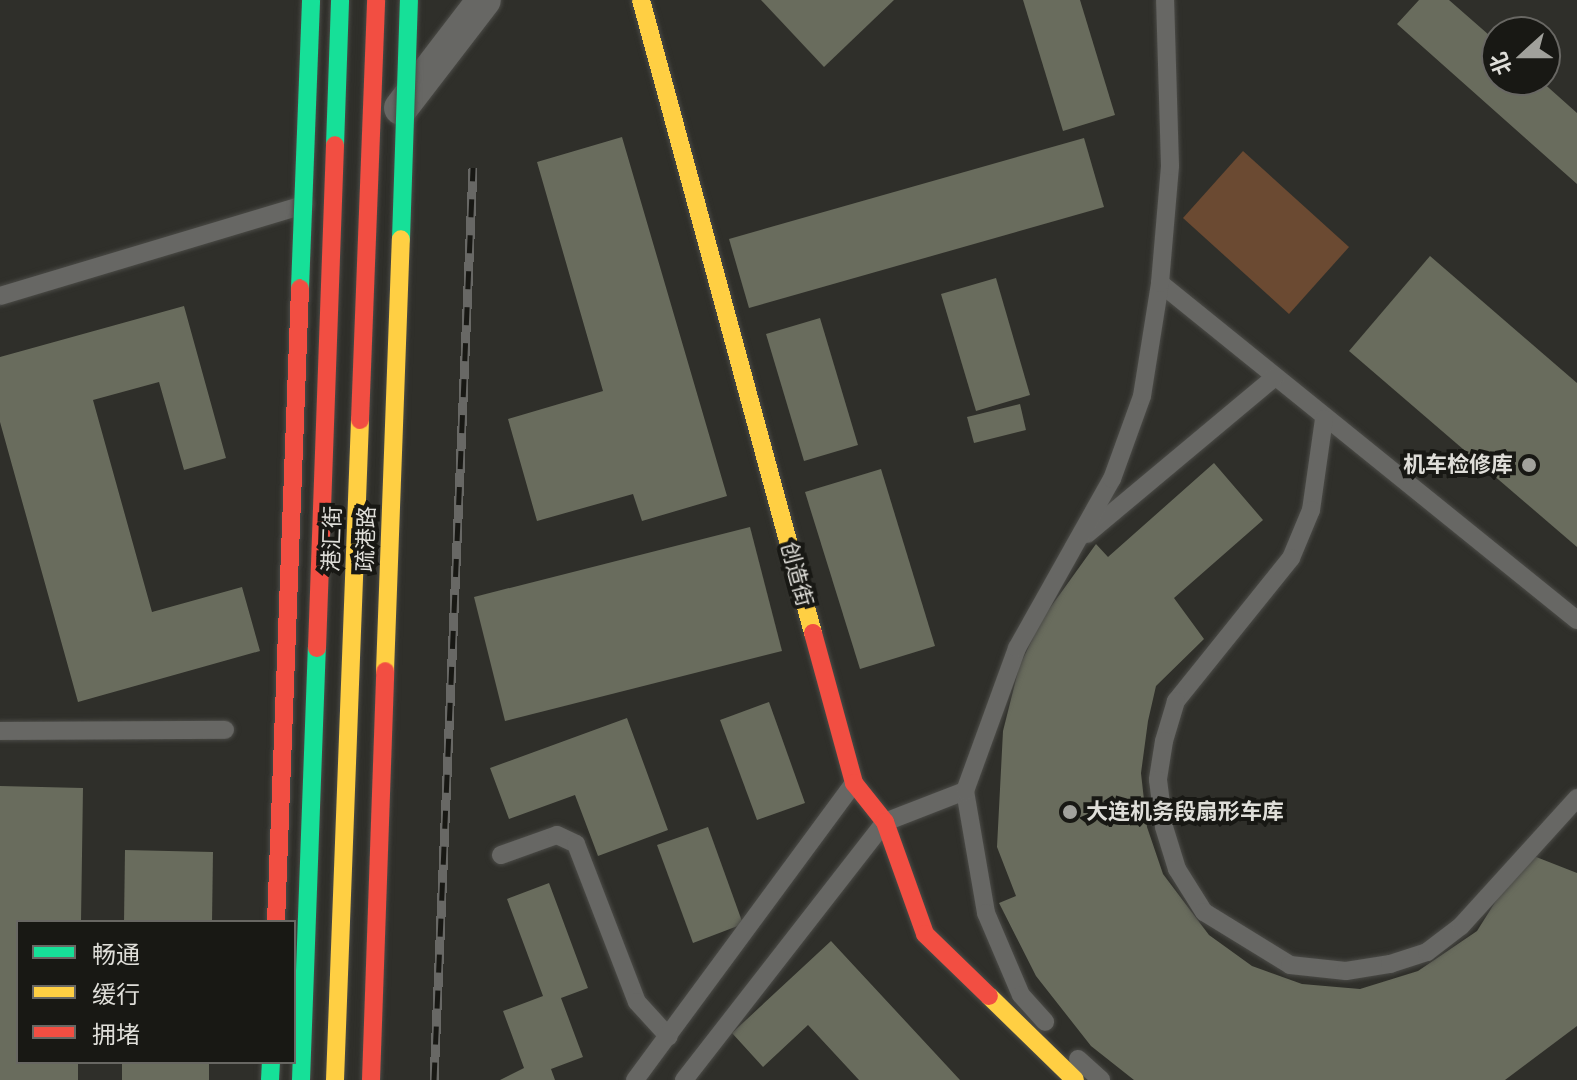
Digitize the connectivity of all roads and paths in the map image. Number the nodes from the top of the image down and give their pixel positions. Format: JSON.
{"nodes":[{"id":1,"x":311,"y":0,"type":"edge"},
{"id":2,"x":340,"y":0,"type":"edge"},
{"id":3,"x":376,"y":0,"type":"edge"},
{"id":4,"x":409,"y":0,"type":"edge"},
{"id":5,"x":484,"y":0,"type":"edge"},
{"id":6,"x":641,"y":0,"type":"edge"},
{"id":7,"x":1165,"y":0,"type":"edge"},
{"id":8,"x":370,"y":148,"type":"junction"},
{"id":9,"x":333,"y":196,"type":"junction"},
{"id":10,"x":277,"y":213,"type":"junction"},
{"id":11,"x":331,"y":243,"type":"junction"},
{"id":12,"x":1160,"y":283,"type":"junction"},
{"id":13,"x":0,"y":296,"type":"edge"},
{"id":14,"x":1275,"y":377,"type":"junction"},
{"id":15,"x":1324,"y":419,"type":"junction"},
{"id":16,"x":1077,"y":542,"type":"junction"},
{"id":17,"x":1577,"y":620,"type":"edge"},
{"id":18,"x":225,"y":730,"type":"dead end"},
{"id":19,"x":0,"y":731,"type":"edge"},
{"id":20,"x":854,"y":783,"type":"junction"},
{"id":21,"x":965,"y":791,"type":"junction"},
{"id":22,"x":1577,"y":798,"type":"edge"},
{"id":23,"x":885,"y":822,"type":"junction"},
{"id":24,"x":501,"y":855,"type":"dead end"},
{"id":25,"x":276,"y":920,"type":"edge"},
{"id":26,"x":669,"y":1037,"type":"junction"},
{"id":27,"x":301,"y":1080,"type":"edge"},
{"id":28,"x":335,"y":1080,"type":"edge"},
{"id":29,"x":371,"y":1080,"type":"edge"},
{"id":30,"x":635,"y":1080,"type":"edge"},
{"id":31,"x":684,"y":1080,"type":"edge"},
{"id":32,"x":1075,"y":1080,"type":"edge"},
{"id":33,"x":1101,"y":1080,"type":"edge"}],
"edges":[{"from":1,"to":25,"type":"main road","bridge":true},
{"from":2,"to":9,"type":"main road","name":"港汇街"},
{"from":3,"to":8,"type":"main road","name":"港汇街"},
{"from":4,"to":29,"type":"main road","name":"疏港路","bridge":true},
{"from":5,"to":8,"type":"street"},
{"from":6,"to":20,"type":"main road","name":"创造街"},
{"from":7,"to":12,"type":"lane"},
{"from":8,"to":9,"type":"street"},
{"from":8,"to":28,"type":"main road","name":"港汇街"},
{"from":9,"to":10,"type":"lane"},
{"from":9,"to":11,"type":"main road","name":"港汇街"},
{"from":10,"to":11,"type":"lane"},
{"from":10,"to":13,"type":"lane"},
{"from":11,"to":27,"type":"main road","name":"港汇街"},
{"from":12,"to":14,"type":"lane"},
{"from":12,"to":16,"type":"lane"},
{"from":14,"to":15,"type":"lane"},
{"from":14,"to":16,"type":"lane"},
{"from":15,"to":17,"type":"lane"},
{"from":15,"to":22,"type":"lane"},
{"from":16,"to":21,"type":"lane"},
{"from":18,"to":19,"type":"lane"},
{"from":20,"to":23,"type":"main road","name":"创造街"},
{"from":20,"to":26,"type":"lane"},
{"from":21,"to":23,"type":"lane"},
{"from":21,"to":33,"type":"lane"},
{"from":23,"to":31,"type":"lane"},
{"from":23,"to":32,"type":"main road","name":"创造街"},
{"from":24,"to":26,"type":"lane"},
{"from":26,"to":30,"type":"lane"}]}
